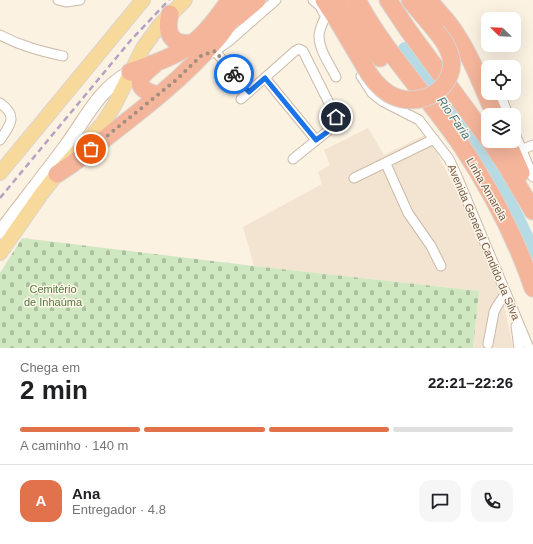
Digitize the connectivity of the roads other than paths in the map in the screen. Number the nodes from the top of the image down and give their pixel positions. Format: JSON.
{"nodes":[{"id":1,"x":58,"y":0,"type":"edge"},
{"id":2,"x":80,"y":0,"type":"edge"},
{"id":3,"x":143,"y":0,"type":"edge"},
{"id":4,"x":185,"y":0,"type":"edge"},
{"id":5,"x":230,"y":0,"type":"edge"},
{"id":6,"x":243,"y":0,"type":"edge"},
{"id":7,"x":257,"y":0,"type":"edge"},
{"id":8,"x":276,"y":0,"type":"edge"},
{"id":9,"x":313,"y":0,"type":"edge"},
{"id":10,"x":337,"y":0,"type":"edge"},
{"id":11,"x":357,"y":0,"type":"edge"},
{"id":12,"x":388,"y":0,"type":"edge"},
{"id":13,"x":410,"y":0,"type":"edge"},
{"id":14,"x":428,"y":0,"type":"edge"},
{"id":15,"x":325,"y":8,"type":"edge"},
{"id":16,"x":170,"y":14,"type":"junction"},
{"id":17,"x":227,"y":26,"type":"junction"},
{"id":18,"x":0,"y":35,"type":"edge"},
{"id":19,"x":203,"y":50,"type":"junction"},
{"id":20,"x":63,"y":56,"type":"dead end"},
{"id":21,"x":159,"y":61,"type":"junction"},
{"id":22,"x":130,"y":72,"type":"junction"},
{"id":23,"x":336,"y":77,"type":"dead end"},
{"id":24,"x":265,"y":78,"type":"junction"},
{"id":25,"x":249,"y":92,"type":"junction"},
{"id":26,"x":158,"y":95,"type":"junction"},
{"id":27,"x":241,"y":99,"type":"dead end"},
{"id":28,"x":0,"y":103,"type":"edge"},
{"id":29,"x":492,"y":108,"type":"edge"},
{"id":30,"x":437,"y":113,"type":"junction"},
{"id":31,"x":481,"y":129,"type":"edge"},
{"id":32,"x":434,"y":139,"type":"junction"},
{"id":33,"x":0,"y":140,"type":"edge"},
{"id":34,"x":316,"y":140,"type":"junction"},
{"id":35,"x":533,"y":145,"type":"edge"},
{"id":36,"x":495,"y":148,"type":"edge"},
{"id":37,"x":510,"y":148,"type":"edge"},
{"id":38,"x":521,"y":150,"type":"joint"},
{"id":39,"x":293,"y":159,"type":"dead end"},
{"id":40,"x":386,"y":164,"type":"junction"},
{"id":41,"x":0,"y":173,"type":"edge"},
{"id":42,"x":57,"y":174,"type":"junction"},
{"id":43,"x":533,"y":177,"type":"edge"},
{"id":44,"x":354,"y":178,"type":"dead end"},
{"id":45,"x":533,"y":203,"type":"edge"},
{"id":46,"x":533,"y":211,"type":"edge"},
{"id":47,"x":0,"y":232,"type":"edge"},
{"id":48,"x":0,"y":253,"type":"edge"},
{"id":49,"x":441,"y":266,"type":"dead end"},
{"id":50,"x":533,"y":288,"type":"edge"},
{"id":51,"x":506,"y":293,"type":"junction"},
{"id":52,"x":514,"y":311,"type":"junction"},
{"id":53,"x":488,"y":344,"type":"dead end"},
{"id":54,"x":519,"y":348,"type":"edge"},
{"id":55,"x":529,"y":348,"type":"edge"}],
"edges":[{"from":1,"to":2,"type":"street"},
{"from":3,"to":41,"type":"main road"},
{"from":4,"to":16,"type":"main road"},
{"from":5,"to":19,"type":"highway"},
{"from":6,"to":17,"type":"highway"},
{"from":7,"to":17,"type":"highway"},
{"from":8,"to":19,"type":"street"},
{"from":9,"to":15,"type":"street","name":"Avenida General Candido da Silva"},
{"from":10,"to":30,"type":"highway"},
{"from":11,"to":30,"type":"highway","name":"Linha Amarela"},
{"from":12,"to":31,"type":"highway"},
{"from":13,"to":15,"type":"highway","bridge":true},
{"from":14,"to":29,"type":"highway"},
{"from":15,"to":23,"type":"street"},
{"from":15,"to":32,"type":"street","name":"Avenida General Candido da Silva"},
{"from":16,"to":19,"type":"highway"},
{"from":16,"to":22,"type":"main road"},
{"from":17,"to":19,"type":"highway"},
{"from":18,"to":20,"type":"street"},
{"from":19,"to":21,"type":"highway"},
{"from":19,"to":25,"type":"street"},
{"from":19,"to":26,"type":"highway"},
{"from":21,"to":22,"type":"highway"},
{"from":21,"to":26,"type":"highway"},
{"from":22,"to":42,"type":"main road"},
{"from":22,"to":47,"type":"street"},
{"from":24,"to":25,"type":"street"},
{"from":24,"to":34,"type":"street"},
{"from":24,"to":34,"type":"street"},
{"from":25,"to":27,"type":"street"},
{"from":26,"to":42,"type":"highway"},
{"from":28,"to":33,"type":"street"},
{"from":30,"to":50,"type":"highway","name":"Linha Amarela"},
{"from":32,"to":40,"type":"street"},
{"from":32,"to":51,"type":"street","name":"Avenida General Candido da Silva"},
{"from":34,"to":39,"type":"street"},
{"from":35,"to":38,"type":"street"},
{"from":36,"to":46,"type":"highway"},
{"from":37,"to":45,"type":"highway"},
{"from":38,"to":43,"type":"street"},
{"from":40,"to":44,"type":"street"},
{"from":40,"to":49,"type":"street"},
{"from":42,"to":48,"type":"main road"},
{"from":51,"to":52,"type":"street","name":"Avenida General Candido da Silva"},
{"from":51,"to":53,"type":"street"},
{"from":52,"to":54,"type":"street"},
{"from":52,"to":55,"type":"street","name":"Avenida General Candido da Silva"}]}
